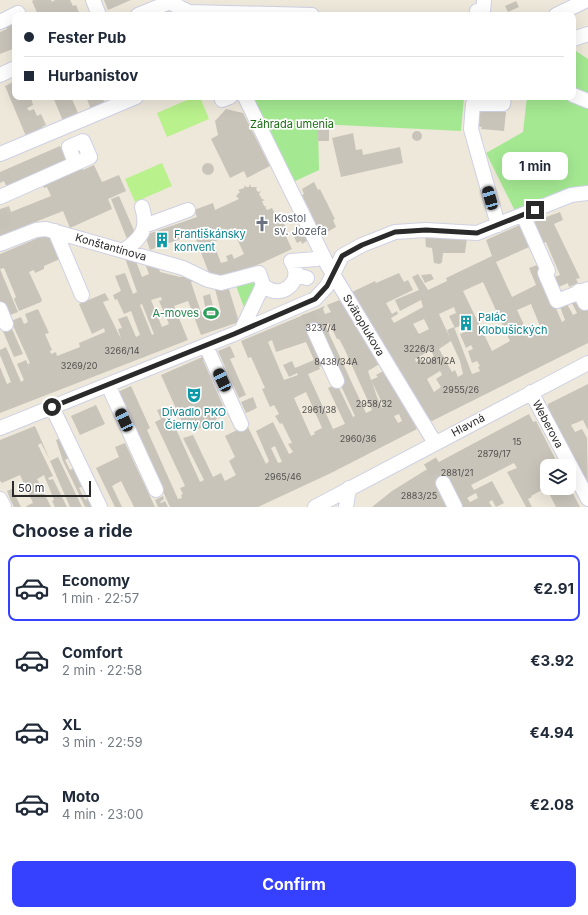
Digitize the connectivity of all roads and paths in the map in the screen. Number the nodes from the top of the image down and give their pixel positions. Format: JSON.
{"nodes":[{"id":1,"x":93,"y":0,"type":"edge"},
{"id":2,"x":587,"y":0,"type":"edge"},
{"id":3,"x":172,"y":1,"type":"edge"},
{"id":4,"x":98,"y":12,"type":"edge"},
{"id":5,"x":145,"y":12,"type":"edge"},
{"id":6,"x":188,"y":12,"type":"edge"},
{"id":7,"x":562,"y":12,"type":"edge"},
{"id":8,"x":12,"y":16,"type":"edge"},
{"id":9,"x":0,"y":22,"type":"edge"},
{"id":10,"x":588,"y":34,"type":"edge"},
{"id":11,"x":576,"y":38,"type":"edge"},
{"id":12,"x":12,"y":69,"type":"edge"},
{"id":13,"x":0,"y":75,"type":"edge"},
{"id":14,"x":576,"y":96,"type":"edge"},
{"id":15,"x":129,"y":100,"type":"edge"},
{"id":16,"x":246,"y":100,"type":"edge"},
{"id":17,"x":504,"y":100,"type":"edge"},
{"id":18,"x":588,"y":101,"type":"edge"},
{"id":19,"x":0,"y":154,"type":"edge"},
{"id":20,"x":75,"y":163,"type":"dead end"},
{"id":21,"x":588,"y":193,"type":"edge"},
{"id":22,"x":0,"y":197,"type":"edge"},
{"id":23,"x":142,"y":207,"type":"dead end"},
{"id":24,"x":188,"y":210,"type":"dead end"},
{"id":25,"x":523,"y":215,"type":"junction"},
{"id":26,"x":498,"y":225,"type":"junction"},
{"id":27,"x":144,"y":226,"type":"junction"},
{"id":28,"x":55,"y":232,"type":"junction"},
{"id":29,"x":6,"y":239,"type":"edge"},
{"id":30,"x":123,"y":251,"type":"junction"},
{"id":31,"x":323,"y":256,"type":"junction"},
{"id":32,"x":332,"y":273,"type":"junction"},
{"id":33,"x":263,"y":284,"type":"junction"},
{"id":34,"x":585,"y":294,"type":"edge"},
{"id":35,"x":82,"y":295,"type":"dead end"},
{"id":36,"x":0,"y":309,"type":"edge"},
{"id":37,"x":6,"y":324,"type":"dead end"},
{"id":38,"x":314,"y":330,"type":"tunnel mouth"},
{"id":39,"x":237,"y":333,"type":"junction"},
{"id":40,"x":206,"y":346,"type":"junction"},
{"id":41,"x":588,"y":363,"type":"edge"},
{"id":42,"x":337,"y":381,"type":"dead end"},
{"id":43,"x":108,"y":385,"type":"junction"},
{"id":44,"x":531,"y":392,"type":"junction"},
{"id":45,"x":52,"y":407,"type":"junction"},
{"id":46,"x":241,"y":424,"type":"dead end"},
{"id":47,"x":0,"y":428,"type":"edge"},
{"id":48,"x":429,"y":451,"type":"junction"},
{"id":49,"x":443,"y":484,"type":"tunnel mouth"},
{"id":50,"x":349,"y":488,"type":"junction"},
{"id":51,"x":156,"y":490,"type":"dead end"},
{"id":52,"x":0,"y":499,"type":"edge"},
{"id":53,"x":588,"y":499,"type":"edge"},
{"id":54,"x":4,"y":507,"type":"edge"},
{"id":55,"x":100,"y":507,"type":"edge"},
{"id":56,"x":314,"y":507,"type":"edge"},
{"id":57,"x":346,"y":507,"type":"edge"},
{"id":58,"x":455,"y":507,"type":"edge"}],
"edges":[{"from":1,"to":4,"type":"street"},
{"from":2,"to":7,"type":"street"},
{"from":3,"to":5,"type":"street"},
{"from":3,"to":6,"type":"street"},
{"from":8,"to":9,"type":"street"},
{"from":10,"to":11,"type":"street"},
{"from":12,"to":13,"type":"street"},
{"from":14,"to":18,"type":"street"},
{"from":15,"to":19,"type":"street"},
{"from":16,"to":31,"type":"street","name":"Svätoplukova"},
{"from":17,"to":26,"type":"street"},
{"from":20,"to":22,"type":"street"},
{"from":21,"to":25,"type":"street"},
{"from":23,"to":27,"type":"street"},
{"from":24,"to":27,"type":"street"},
{"from":25,"to":26,"type":"street"},
{"from":25,"to":34,"type":"street"},
{"from":26,"to":32,"type":"street"},
{"from":27,"to":30,"type":"street"},
{"from":28,"to":29,"type":"street","name":"Konštantínova"},
{"from":28,"to":30,"type":"street","name":"Konštantínova"},
{"from":28,"to":35,"type":"street"},
{"from":30,"to":33,"type":"street","name":"Konštantínova"},
{"from":31,"to":32,"type":"street","name":"Svätoplukova"},
{"from":31,"to":33,"type":"street"},
{"from":32,"to":39,"type":"street"},
{"from":32,"to":48,"type":"street","name":"Svätoplukova"},
{"from":33,"to":39,"type":"street"},
{"from":36,"to":37,"type":"street"},
{"from":38,"to":42,"type":"street"},
{"from":39,"to":40,"type":"street"},
{"from":40,"to":43,"type":"street"},
{"from":40,"to":46,"type":"street"},
{"from":41,"to":44,"type":"street","name":"Hlavná"},
{"from":43,"to":45,"type":"street"},
{"from":43,"to":51,"type":"street"},
{"from":44,"to":48,"type":"street","name":"Hlavná"},
{"from":44,"to":53,"type":"street","name":"Weberova"},
{"from":45,"to":47,"type":"street"},
{"from":45,"to":55,"type":"street"},
{"from":48,"to":50,"type":"street","name":"Hlavná"},
{"from":49,"to":58,"type":"street"},
{"from":50,"to":56,"type":"street","name":"Hlavná"},
{"from":50,"to":57,"type":"street"},
{"from":52,"to":54,"type":"street"}]}
